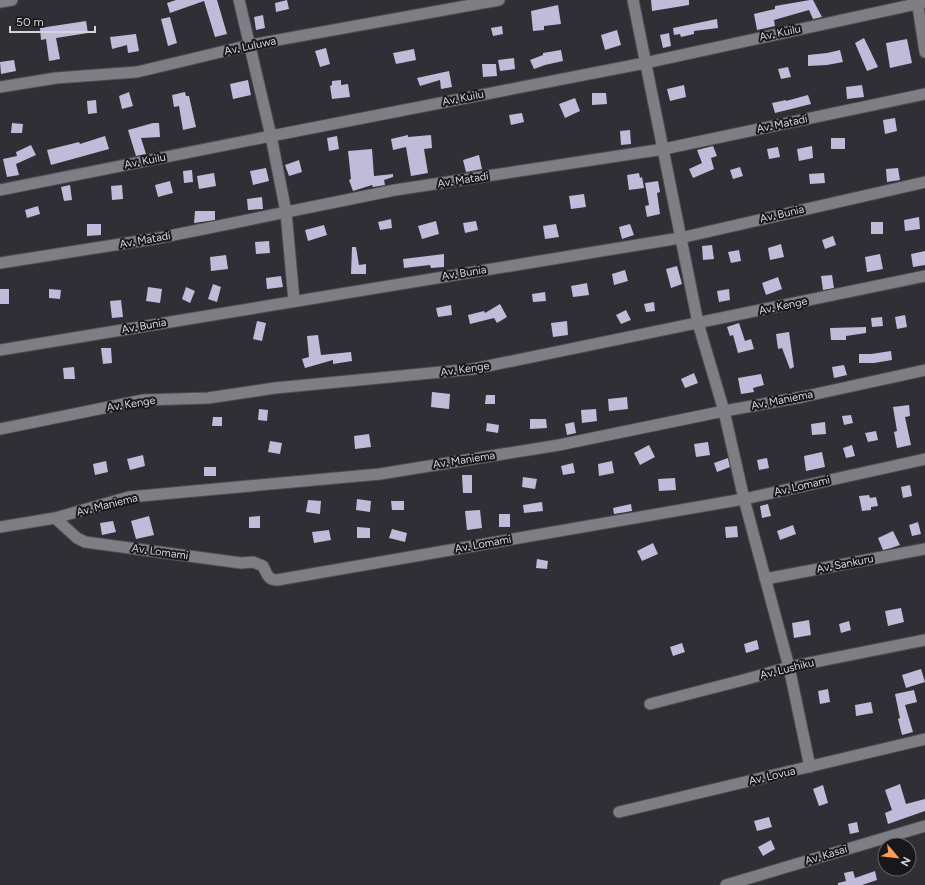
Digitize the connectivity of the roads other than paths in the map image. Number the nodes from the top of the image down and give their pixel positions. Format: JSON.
{"nodes":[{"id":1,"x":12,"y":0,"type":"edge"},
{"id":2,"x":239,"y":0,"type":"edge"},
{"id":3,"x":499,"y":0,"type":"edge"},
{"id":4,"x":634,"y":0,"type":"edge"},
{"id":5,"x":0,"y":2,"type":"edge"},
{"id":6,"x":920,"y":2,"type":"edge"},
{"id":7,"x":250,"y":45,"type":"junction"},
{"id":8,"x":925,"y":52,"type":"edge"},
{"id":9,"x":646,"y":63,"type":"junction"},
{"id":10,"x":0,"y":87,"type":"edge"},
{"id":11,"x":925,"y":94,"type":"edge"},
{"id":12,"x":271,"y":136,"type":"junction"},
{"id":13,"x":664,"y":149,"type":"junction"},
{"id":14,"x":925,"y":182,"type":"edge"},
{"id":15,"x":0,"y":190,"type":"edge"},
{"id":16,"x":286,"y":212,"type":"junction"},
{"id":17,"x":680,"y":238,"type":"junction"},
{"id":18,"x":0,"y":263,"type":"edge"},
{"id":19,"x":925,"y":276,"type":"edge"},
{"id":20,"x":294,"y":301,"type":"junction"},
{"id":21,"x":698,"y":324,"type":"junction"},
{"id":22,"x":0,"y":350,"type":"edge"},
{"id":23,"x":925,"y":370,"type":"edge"},
{"id":24,"x":724,"y":411,"type":"junction"},
{"id":25,"x":0,"y":428,"type":"edge"},
{"id":26,"x":925,"y":459,"type":"edge"},
{"id":27,"x":744,"y":499,"type":"junction"},
{"id":28,"x":55,"y":518,"type":"junction"},
{"id":29,"x":0,"y":527,"type":"edge"},
{"id":30,"x":925,"y":549,"type":"edge"},
{"id":31,"x":765,"y":579,"type":"junction"},
{"id":32,"x":925,"y":640,"type":"edge"},
{"id":33,"x":789,"y":667,"type":"junction"},
{"id":34,"x":650,"y":704,"type":"dead end"},
{"id":35,"x":925,"y":739,"type":"edge"},
{"id":36,"x":810,"y":767,"type":"junction"},
{"id":37,"x":619,"y":812,"type":"dead end"},
{"id":38,"x":925,"y":826,"type":"edge"},
{"id":39,"x":726,"y":885,"type":"edge"}],
"edges":[{"from":1,"to":5,"type":"street"},
{"from":2,"to":7,"type":"street"},
{"from":3,"to":7,"type":"street","name":"Av. Luluwa"},
{"from":4,"to":9,"type":"street"},
{"from":6,"to":8,"type":"street"},
{"from":6,"to":9,"type":"street","name":"Av. Kuilu"},
{"from":7,"to":10,"type":"street","name":"Av. Luluwa"},
{"from":7,"to":12,"type":"street"},
{"from":9,"to":12,"type":"street","name":"Av. Kuilu"},
{"from":9,"to":13,"type":"street"},
{"from":11,"to":13,"type":"street","name":"Av. Matadi"},
{"from":12,"to":15,"type":"street","name":"Av. Kuilu"},
{"from":12,"to":16,"type":"street"},
{"from":13,"to":16,"type":"street","name":"Av. Matadi"},
{"from":13,"to":17,"type":"street"},
{"from":14,"to":17,"type":"street","name":"Av. Bunia"},
{"from":16,"to":18,"type":"street","name":"Av. Matadi"},
{"from":16,"to":20,"type":"street"},
{"from":17,"to":20,"type":"street","name":"Av. Bunia"},
{"from":17,"to":21,"type":"street"},
{"from":19,"to":21,"type":"street","name":"Av. Kenge"},
{"from":20,"to":22,"type":"street","name":"Av. Bunia"},
{"from":21,"to":24,"type":"street"},
{"from":21,"to":25,"type":"street","name":"Av. Kenge"},
{"from":23,"to":24,"type":"street","name":"Av. Maniema"},
{"from":24,"to":27,"type":"street"},
{"from":24,"to":28,"type":"street","name":"Av. Maniema"},
{"from":26,"to":27,"type":"street","name":"Av. Lomami"},
{"from":27,"to":28,"type":"street","name":"Av. Lomami"},
{"from":27,"to":31,"type":"street"},
{"from":28,"to":29,"type":"street","name":"Av. Maniema"},
{"from":30,"to":31,"type":"street","name":"Av. Sankuru"},
{"from":31,"to":33,"type":"street"},
{"from":32,"to":33,"type":"street","name":"Av. Lushiku"},
{"from":33,"to":34,"type":"street","name":"Av. Lushiku"},
{"from":33,"to":36,"type":"street"},
{"from":35,"to":36,"type":"street","name":"Av. Lovua"},
{"from":36,"to":37,"type":"street","name":"Av. Lovua"},
{"from":38,"to":39,"type":"street","name":"Av. Kasaï"}]}
